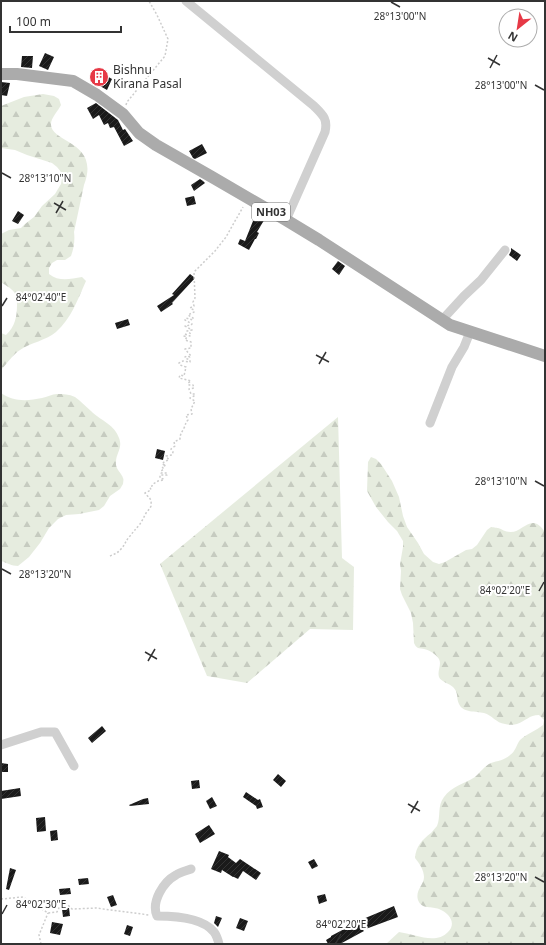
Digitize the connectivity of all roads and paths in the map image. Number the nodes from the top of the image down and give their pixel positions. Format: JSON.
{"nodes":[{"id":1,"x":149,"y":1,"type":"edge"},
{"id":2,"x":186,"y":1,"type":"edge"},
{"id":3,"x":1,"y":74,"type":"edge"},
{"id":4,"x":123,"y":114,"type":"junction"},
{"id":5,"x":247,"y":198,"type":"junction"},
{"id":6,"x":286,"y":220,"type":"junction"},
{"id":7,"x":505,"y":250,"type":"dead end"},
{"id":8,"x":442,"y":320,"type":"junction"},
{"id":9,"x":470,"y":332,"type":"junction"},
{"id":10,"x":545,"y":356,"type":"edge"},
{"id":11,"x":430,"y":423,"type":"dead end"},
{"id":12,"x":110,"y":556,"type":"dead end"},
{"id":13,"x":1,"y":745,"type":"edge"},
{"id":14,"x":74,"y":766,"type":"dead end"},
{"id":15,"x":191,"y":869,"type":"dead end"},
{"id":16,"x":1,"y":899,"type":"edge"},
{"id":17,"x":48,"y":913,"type":"junction"},
{"id":18,"x":158,"y":916,"type":"junction"},
{"id":19,"x":41,"y":944,"type":"edge"},
{"id":20,"x":219,"y":944,"type":"edge"}],
"edges":[{"from":1,"to":4,"type":"path"},
{"from":2,"to":6,"type":"street"},
{"from":3,"to":4,"type":"main road","number":"NH03"},
{"from":4,"to":5,"type":"main road","number":"NH03"},
{"from":5,"to":6,"type":"main road","number":"NH03"},
{"from":5,"to":12,"type":"path"},
{"from":6,"to":8,"type":"main road","number":"NH03"},
{"from":7,"to":8,"type":"street"},
{"from":8,"to":9,"type":"main road","number":"NH03"},
{"from":9,"to":10,"type":"main road","number":"NH03"},
{"from":9,"to":11,"type":"street"},
{"from":13,"to":14,"type":"street"},
{"from":15,"to":18,"type":"street"},
{"from":16,"to":17,"type":"path"},
{"from":17,"to":18,"type":"path"},
{"from":17,"to":19,"type":"path"},
{"from":18,"to":20,"type":"street"}]}
